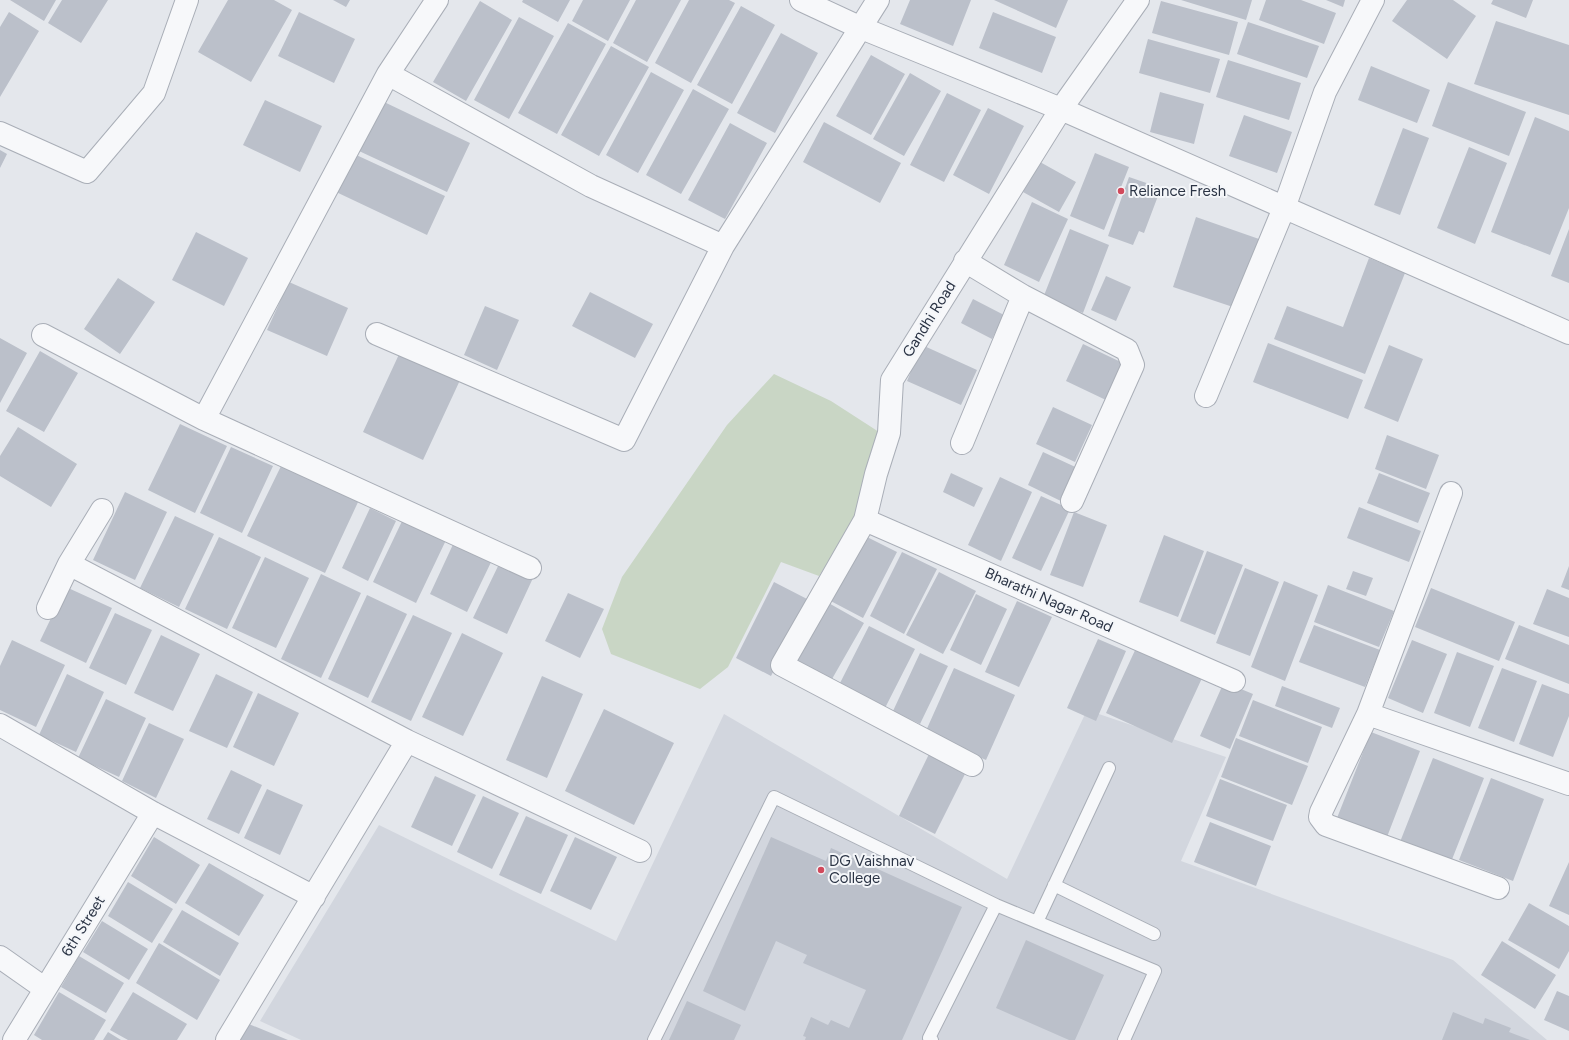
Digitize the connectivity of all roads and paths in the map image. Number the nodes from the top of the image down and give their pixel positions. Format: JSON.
{"nodes":[{"id":1,"x":187,"y":0,"type":"edge"},
{"id":2,"x":438,"y":0,"type":"edge"},
{"id":3,"x":801,"y":0,"type":"edge"},
{"id":4,"x":878,"y":0,"type":"edge"},
{"id":5,"x":1138,"y":0,"type":"edge"},
{"id":6,"x":1373,"y":0,"type":"edge"},
{"id":7,"x":859,"y":27,"type":"junction"},
{"id":8,"x":388,"y":74,"type":"junction"},
{"id":9,"x":1061,"y":109,"type":"junction"},
{"id":10,"x":0,"y":133,"type":"edge"},
{"id":11,"x":1284,"y":208,"type":"junction"},
{"id":12,"x":723,"y":246,"type":"junction"},
{"id":13,"x":965,"y":260,"type":"junction"},
{"id":14,"x":1023,"y":296,"type":"junction"},
{"id":15,"x":1569,"y":333,"type":"edge"},
{"id":16,"x":378,"y":334,"type":"dead end"},
{"id":17,"x":44,"y":335,"type":"dead end"},
{"id":18,"x":1206,"y":396,"type":"dead end"},
{"id":19,"x":204,"y":419,"type":"junction"},
{"id":20,"x":962,"y":443,"type":"dead end"},
{"id":21,"x":1451,"y":494,"type":"dead end"},
{"id":22,"x":1072,"y":501,"type":"dead end"},
{"id":23,"x":102,"y":510,"type":"dead end"},
{"id":24,"x":865,"y":520,"type":"junction"},
{"id":25,"x":69,"y":564,"type":"junction"},
{"id":26,"x":530,"y":568,"type":"dead end"},
{"id":27,"x":48,"y":608,"type":"dead end"},
{"id":28,"x":1234,"y":681,"type":"dead end"},
{"id":29,"x":1368,"y":714,"type":"junction"},
{"id":30,"x":0,"y":725,"type":"edge"},
{"id":31,"x":407,"y":741,"type":"junction"},
{"id":32,"x":972,"y":765,"type":"dead end"},
{"id":33,"x":1109,"y":768,"type":"dead end"},
{"id":34,"x":1569,"y":784,"type":"edge"},
{"id":35,"x":153,"y":813,"type":"junction"},
{"id":36,"x":640,"y":851,"type":"dead end"},
{"id":37,"x":1054,"y":885,"type":"junction"},
{"id":38,"x":1498,"y":888,"type":"dead end"},
{"id":39,"x":314,"y":897,"type":"junction"},
{"id":40,"x":996,"y":905,"type":"junction"},
{"id":41,"x":1037,"y":922,"type":"junction"},
{"id":42,"x":1154,"y":934,"type":"dead end"},
{"id":43,"x":0,"y":957,"type":"edge"},
{"id":44,"x":44,"y":988,"type":"junction"},
{"id":45,"x":14,"y":1040,"type":"edge"},
{"id":46,"x":227,"y":1040,"type":"edge"},
{"id":47,"x":654,"y":1040,"type":"edge"},
{"id":48,"x":932,"y":1040,"type":"edge"},
{"id":49,"x":1124,"y":1040,"type":"edge"}],
"edges":[{"from":1,"to":10,"type":"street"},
{"from":2,"to":8,"type":"street"},
{"from":3,"to":7,"type":"street"},
{"from":4,"to":7,"type":"street"},
{"from":5,"to":9,"type":"street","name":"Gandhi Road"},
{"from":6,"to":11,"type":"street"},
{"from":7,"to":9,"type":"street"},
{"from":7,"to":12,"type":"street"},
{"from":8,"to":12,"type":"street"},
{"from":8,"to":19,"type":"street"},
{"from":9,"to":11,"type":"street"},
{"from":9,"to":13,"type":"street","name":"Gandhi Road"},
{"from":11,"to":15,"type":"street"},
{"from":11,"to":18,"type":"street"},
{"from":12,"to":16,"type":"street"},
{"from":13,"to":14,"type":"street"},
{"from":13,"to":24,"type":"street","name":"Gandhi Road"},
{"from":14,"to":20,"type":"street"},
{"from":14,"to":22,"type":"street"},
{"from":17,"to":19,"type":"street"},
{"from":19,"to":26,"type":"street"},
{"from":21,"to":29,"type":"street"},
{"from":23,"to":25,"type":"street"},
{"from":24,"to":28,"type":"street","name":"Bharathi Nagar Road"},
{"from":24,"to":32,"type":"street","name":"Gandhi Road"},
{"from":25,"to":27,"type":"street"},
{"from":25,"to":31,"type":"street"},
{"from":29,"to":34,"type":"street"},
{"from":29,"to":38,"type":"street"},
{"from":30,"to":35,"type":"street"},
{"from":31,"to":36,"type":"street"},
{"from":31,"to":39,"type":"street"},
{"from":33,"to":37,"type":"lane"},
{"from":35,"to":39,"type":"street"},
{"from":35,"to":44,"type":"street","name":"6th Street"},
{"from":37,"to":41,"type":"lane"},
{"from":37,"to":42,"type":"lane"},
{"from":39,"to":46,"type":"street"},
{"from":40,"to":41,"type":"lane"},
{"from":40,"to":47,"type":"lane"},
{"from":40,"to":48,"type":"lane"},
{"from":41,"to":49,"type":"lane"},
{"from":43,"to":44,"type":"street"},
{"from":44,"to":45,"type":"street","name":"6th Street"}]}
